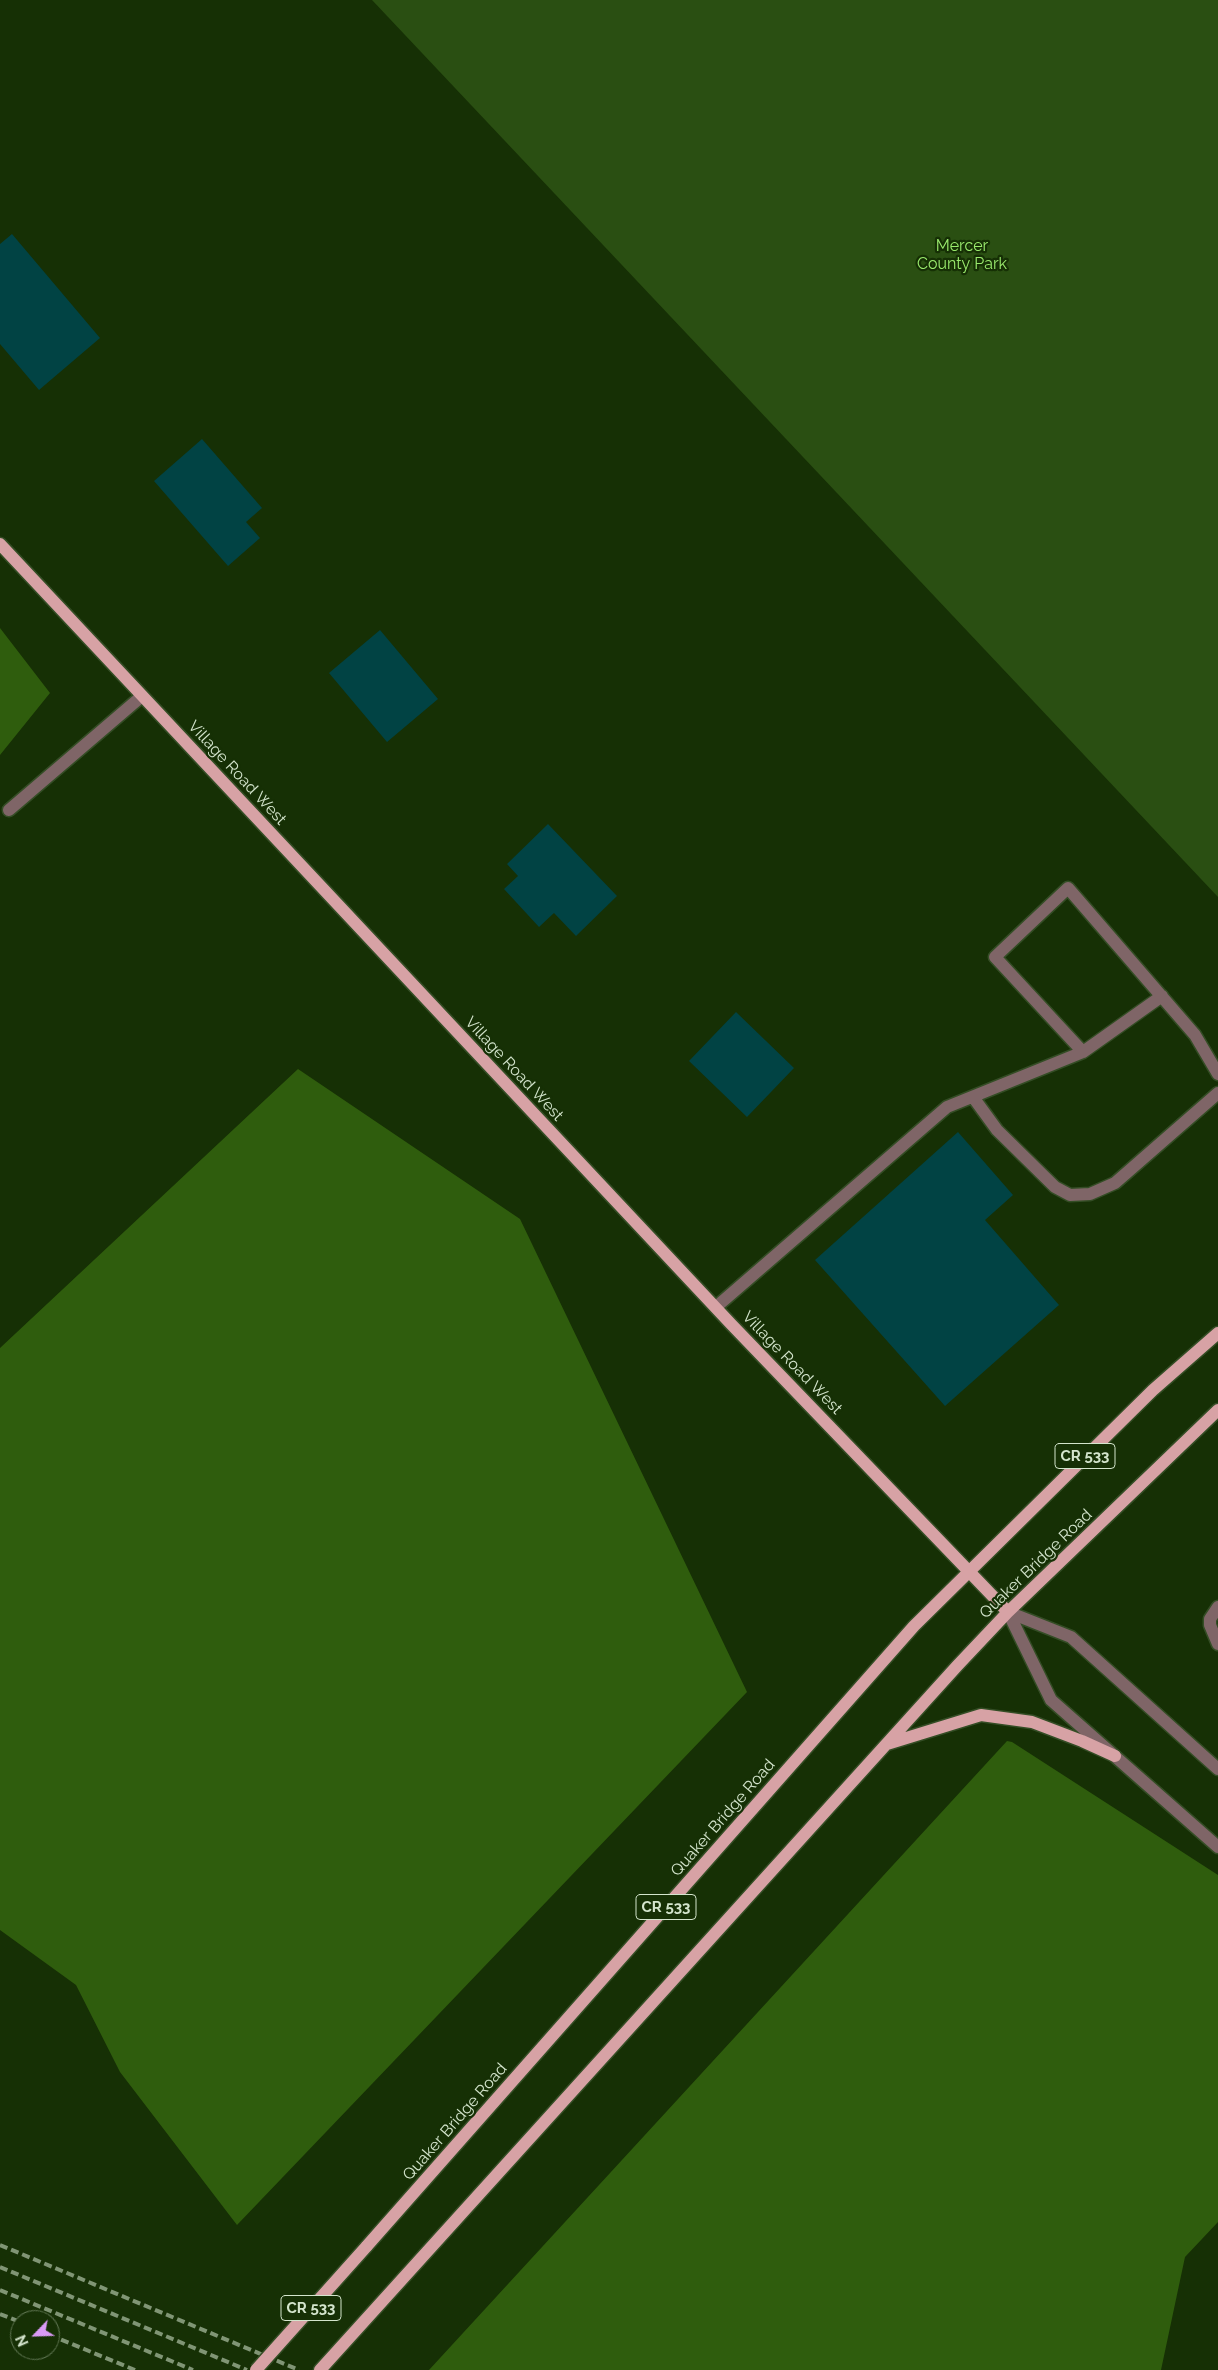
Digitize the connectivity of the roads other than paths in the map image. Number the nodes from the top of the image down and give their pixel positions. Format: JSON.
{"nodes":[{"id":1,"x":0,"y":544,"type":"edge"},
{"id":2,"x":142,"y":696,"type":"junction"},
{"id":3,"x":9,"y":810,"type":"dead end"},
{"id":4,"x":1162,"y":996,"type":"junction"},
{"id":5,"x":1083,"y":1052,"type":"junction"},
{"id":6,"x":1218,"y":1074,"type":"edge"},
{"id":7,"x":1218,"y":1093,"type":"edge"},
{"id":8,"x":973,"y":1097,"type":"junction"},
{"id":9,"x":716,"y":1307,"type":"junction"},
{"id":10,"x":1218,"y":1333,"type":"edge"},
{"id":11,"x":1218,"y":1410,"type":"edge"},
{"id":12,"x":970,"y":1570,"type":"junction"},
{"id":13,"x":1218,"y":1607,"type":"edge"},
{"id":14,"x":1008,"y":1612,"type":"junction"},
{"id":15,"x":1218,"y":1644,"type":"edge"},
{"id":16,"x":887,"y":1744,"type":"junction"},
{"id":17,"x":1115,"y":1756,"type":"junction"},
{"id":18,"x":1218,"y":1769,"type":"edge"},
{"id":19,"x":1218,"y":1848,"type":"edge"},
{"id":20,"x":256,"y":2370,"type":"edge"},
{"id":21,"x":320,"y":2370,"type":"edge"}],
"edges":[{"from":1,"to":2,"type":"main road","name":"Village Road West"},
{"from":2,"to":3,"type":"street"},
{"from":2,"to":9,"type":"main road","name":"Village Road West"},
{"from":4,"to":5,"type":"street"},
{"from":4,"to":5,"type":"street"},
{"from":4,"to":6,"type":"street"},
{"from":5,"to":8,"type":"street"},
{"from":7,"to":8,"type":"street"},
{"from":8,"to":9,"type":"street"},
{"from":9,"to":12,"type":"main road","name":"Village Road West"},
{"from":10,"to":12,"type":"main road","name":"Quaker Bridge Road","number":"CR 533"},
{"from":11,"to":14,"type":"main road","name":"Quaker Bridge Road","number":"CR 533"},
{"from":12,"to":14,"type":"main road","name":"Village Road West"},
{"from":12,"to":20,"type":"main road","name":"Quaker Bridge Road","number":"CR 533","bridge":true},
{"from":13,"to":15,"type":"street"},
{"from":14,"to":16,"type":"main road","name":"Quaker Bridge Road","number":"CR 533"},
{"from":14,"to":17,"type":"street"},
{"from":14,"to":18,"type":"street"},
{"from":16,"to":17,"type":"main road"},
{"from":16,"to":21,"type":"main road","name":"Quaker Bridge Road","number":"CR 533"},
{"from":17,"to":19,"type":"street"}]}
